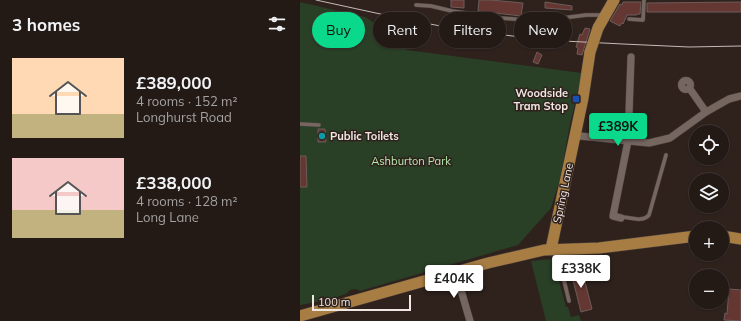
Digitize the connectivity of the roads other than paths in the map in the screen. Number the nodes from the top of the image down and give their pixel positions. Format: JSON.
{"nodes":[{"id":1,"x":614,"y":0,"type":"edge"},
{"id":2,"x":644,"y":0,"type":"edge"},
{"id":3,"x":416,"y":5,"type":"dead end"},
{"id":4,"x":605,"y":16,"type":"junction"},
{"id":5,"x":630,"y":19,"type":"dead end"},
{"id":6,"x":631,"y":57,"type":"dead end"},
{"id":7,"x":690,"y":89,"type":"dead end"},
{"id":8,"x":741,"y":96,"type":"edge"},
{"id":9,"x":706,"y":112,"type":"junction"},
{"id":10,"x":300,"y":124,"type":"edge"},
{"id":11,"x":319,"y":125,"type":"dead end"},
{"id":12,"x":574,"y":137,"type":"junction"},
{"id":13,"x":628,"y":141,"type":"junction"},
{"id":14,"x":666,"y":155,"type":"dead end"},
{"id":15,"x":621,"y":218,"type":"joint"},
{"id":16,"x":689,"y":237,"type":"edge"},
{"id":17,"x":729,"y":237,"type":"edge"},
{"id":18,"x":741,"y":238,"type":"edge"},
{"id":19,"x":555,"y":249,"type":"junction"},
{"id":20,"x":456,"y":273,"type":"junction"},
{"id":21,"x":569,"y":301,"type":"dead end"},
{"id":22,"x":300,"y":316,"type":"edge"},
{"id":23,"x":470,"y":321,"type":"edge"}],
"edges":[{"from":1,"to":4,"type":"main road","name":"Spring Lane"},
{"from":2,"to":5,"type":"lane"},
{"from":3,"to":4,"type":"lane"},
{"from":4,"to":12,"type":"main road","name":"Spring Lane","bridge":true},
{"from":6,"to":13,"type":"street"},
{"from":7,"to":9,"type":"street"},
{"from":8,"to":9,"type":"street"},
{"from":9,"to":13,"type":"street"},
{"from":10,"to":11,"type":"lane"},
{"from":12,"to":13,"type":"street"},
{"from":12,"to":19,"type":"main road","name":"Spring Lane"},
{"from":13,"to":15,"type":"street"},
{"from":14,"to":15,"type":"lane"},
{"from":16,"to":19,"type":"main road"},
{"from":17,"to":18,"type":"main road"},
{"from":19,"to":20,"type":"main road"},
{"from":19,"to":21,"type":"lane"},
{"from":20,"to":22,"type":"main road"},
{"from":20,"to":23,"type":"street"}]}
